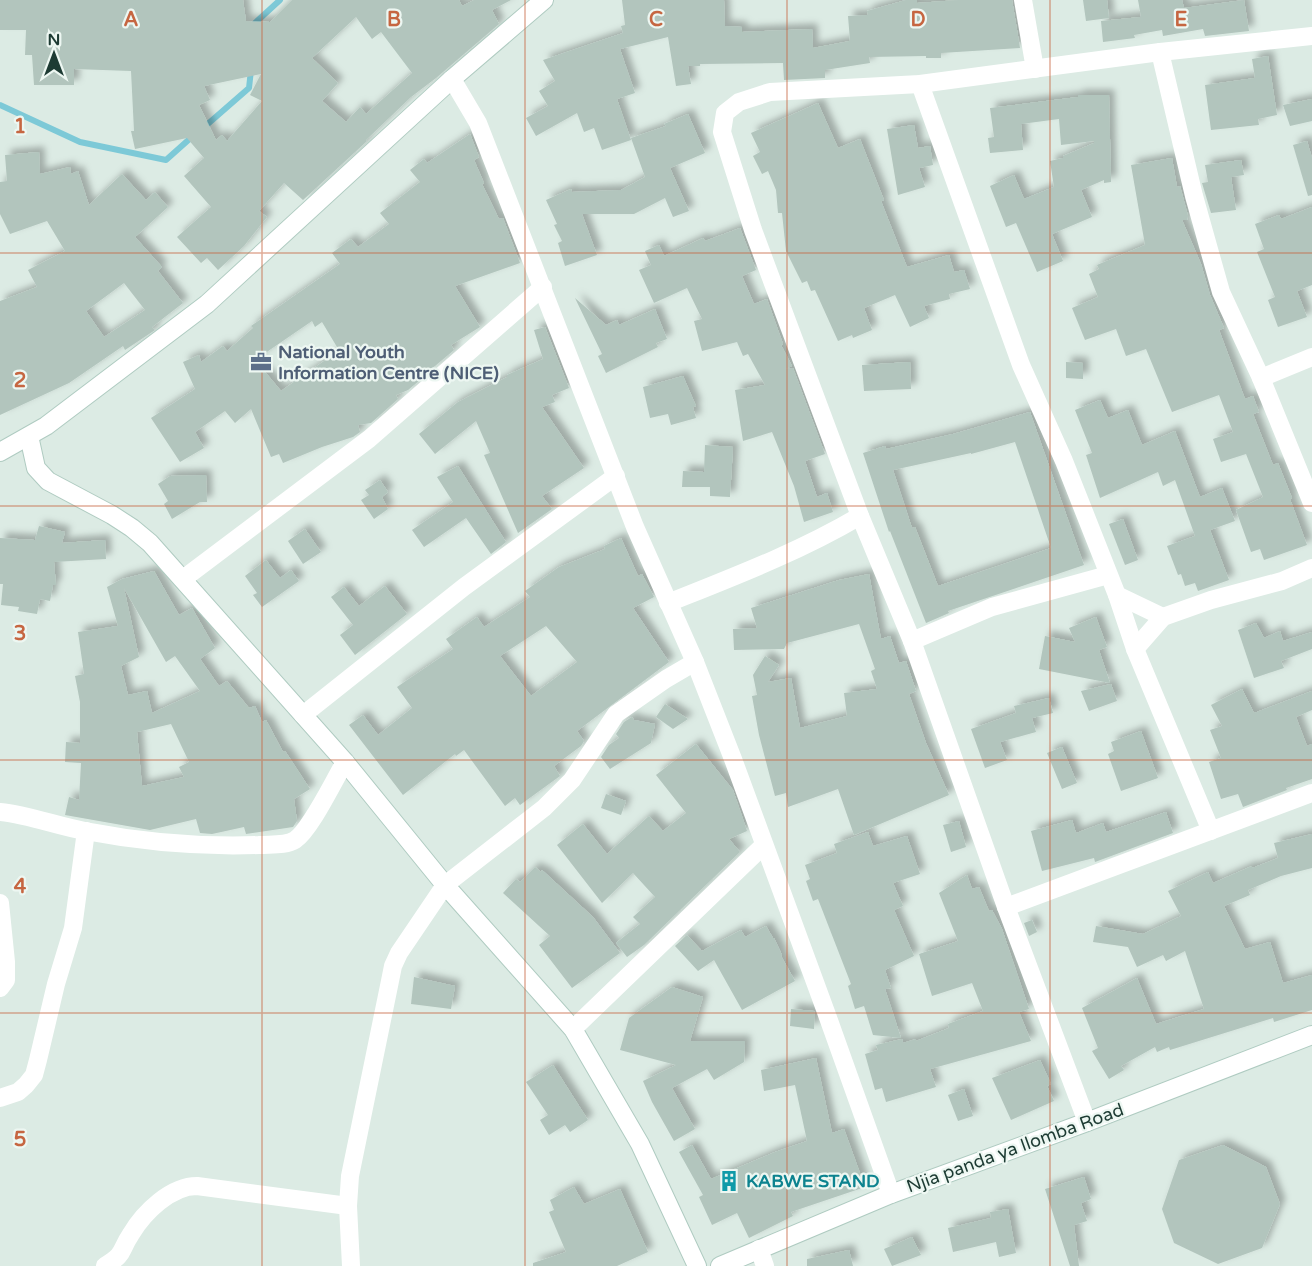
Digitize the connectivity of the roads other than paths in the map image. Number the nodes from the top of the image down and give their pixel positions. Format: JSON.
{"nodes":[{"id":1,"x":544,"y":0,"type":"edge"},
{"id":2,"x":1023,"y":0,"type":"edge"},
{"id":3,"x":1312,"y":36,"type":"edge"},
{"id":4,"x":1160,"y":52,"type":"junction"},
{"id":5,"x":1035,"y":69,"type":"junction"},
{"id":6,"x":452,"y":80,"type":"junction"},
{"id":7,"x":921,"y":84,"type":"junction"},
{"id":8,"x":543,"y":287,"type":"junction"},
{"id":9,"x":1312,"y":357,"type":"edge"},
{"id":10,"x":1261,"y":378,"type":"junction"},
{"id":11,"x":29,"y":436,"type":"junction"},
{"id":12,"x":0,"y":452,"type":"edge"},
{"id":13,"x":616,"y":476,"type":"junction"},
{"id":14,"x":1312,"y":503,"type":"edge"},
{"id":15,"x":860,"y":516,"type":"junction"},
{"id":16,"x":1312,"y":568,"type":"edge"},
{"id":17,"x":1108,"y":575,"type":"junction"},
{"id":18,"x":183,"y":579,"type":"junction"},
{"id":19,"x":1117,"y":595,"type":"junction"},
{"id":20,"x":668,"y":603,"type":"junction"},
{"id":21,"x":1163,"y":618,"type":"junction"},
{"id":22,"x":912,"y":641,"type":"junction"},
{"id":23,"x":1135,"y":649,"type":"junction"},
{"id":24,"x":695,"y":662,"type":"junction"},
{"id":25,"x":303,"y":716,"type":"junction"},
{"id":26,"x":345,"y":762,"type":"junction"},
{"id":27,"x":1312,"y":793,"type":"edge"},
{"id":28,"x":0,"y":812,"type":"edge"},
{"id":29,"x":86,"y":831,"type":"junction"},
{"id":30,"x":1211,"y":831,"type":"junction"},
{"id":31,"x":764,"y":844,"type":"junction"},
{"id":32,"x":445,"y":885,"type":"junction"},
{"id":33,"x":0,"y":903,"type":"edge"},
{"id":34,"x":1006,"y":907,"type":"junction"},
{"id":35,"x":0,"y":988,"type":"edge"},
{"id":36,"x":573,"y":1029,"type":"junction"},
{"id":37,"x":1312,"y":1035,"type":"edge"},
{"id":38,"x":0,"y":1098,"type":"edge"},
{"id":39,"x":1087,"y":1122,"type":"junction"},
{"id":40,"x":891,"y":1194,"type":"junction"},
{"id":41,"x":348,"y":1206,"type":"junction"},
{"id":42,"x":762,"y":1257,"type":"edge"},
{"id":43,"x":105,"y":1266,"type":"edge"},
{"id":44,"x":351,"y":1266,"type":"edge"},
{"id":45,"x":697,"y":1266,"type":"edge"},
{"id":46,"x":720,"y":1266,"type":"edge"}],
"edges":[{"from":1,"to":6,"type":"street"},
{"from":2,"to":5,"type":"street"},
{"from":3,"to":4,"type":"street"},
{"from":4,"to":5,"type":"street"},
{"from":4,"to":10,"type":"street"},
{"from":5,"to":7,"type":"street"},
{"from":6,"to":8,"type":"street"},
{"from":6,"to":11,"type":"street"},
{"from":7,"to":15,"type":"street"},
{"from":7,"to":17,"type":"street"},
{"from":8,"to":13,"type":"street"},
{"from":8,"to":18,"type":"street"},
{"from":9,"to":10,"type":"street"},
{"from":10,"to":14,"type":"street"},
{"from":11,"to":12,"type":"street"},
{"from":11,"to":18,"type":"street"},
{"from":13,"to":20,"type":"street"},
{"from":13,"to":25,"type":"street"},
{"from":15,"to":20,"type":"street"},
{"from":15,"to":22,"type":"street"},
{"from":16,"to":21,"type":"street"},
{"from":17,"to":19,"type":"street"},
{"from":17,"to":22,"type":"street"},
{"from":18,"to":25,"type":"street"},
{"from":19,"to":21,"type":"street"},
{"from":19,"to":23,"type":"street"},
{"from":20,"to":24,"type":"street"},
{"from":21,"to":23,"type":"street"},
{"from":22,"to":34,"type":"street"},
{"from":23,"to":30,"type":"street"},
{"from":24,"to":31,"type":"street"},
{"from":24,"to":32,"type":"street"},
{"from":25,"to":26,"type":"street"},
{"from":26,"to":29,"type":"street"},
{"from":26,"to":32,"type":"street"},
{"from":27,"to":30,"type":"street"},
{"from":28,"to":29,"type":"street"},
{"from":29,"to":38,"type":"street"},
{"from":30,"to":34,"type":"street"},
{"from":31,"to":36,"type":"street"},
{"from":31,"to":40,"type":"street"},
{"from":32,"to":36,"type":"street"},
{"from":32,"to":41,"type":"street"},
{"from":33,"to":35,"type":"street"},
{"from":34,"to":39,"type":"street"},
{"from":36,"to":45,"type":"street"},
{"from":37,"to":39,"type":"street","name":"Njia panda ya Ilomba Road"},
{"from":39,"to":40,"type":"street","name":"Njia panda ya Ilomba Road"},
{"from":40,"to":42,"type":"street","name":"Njia panda ya Ilomba Road"},
{"from":41,"to":43,"type":"street"},
{"from":41,"to":44,"type":"street"},
{"from":42,"to":46,"type":"street","name":"Njia panda ya Ilomba Road"}]}
